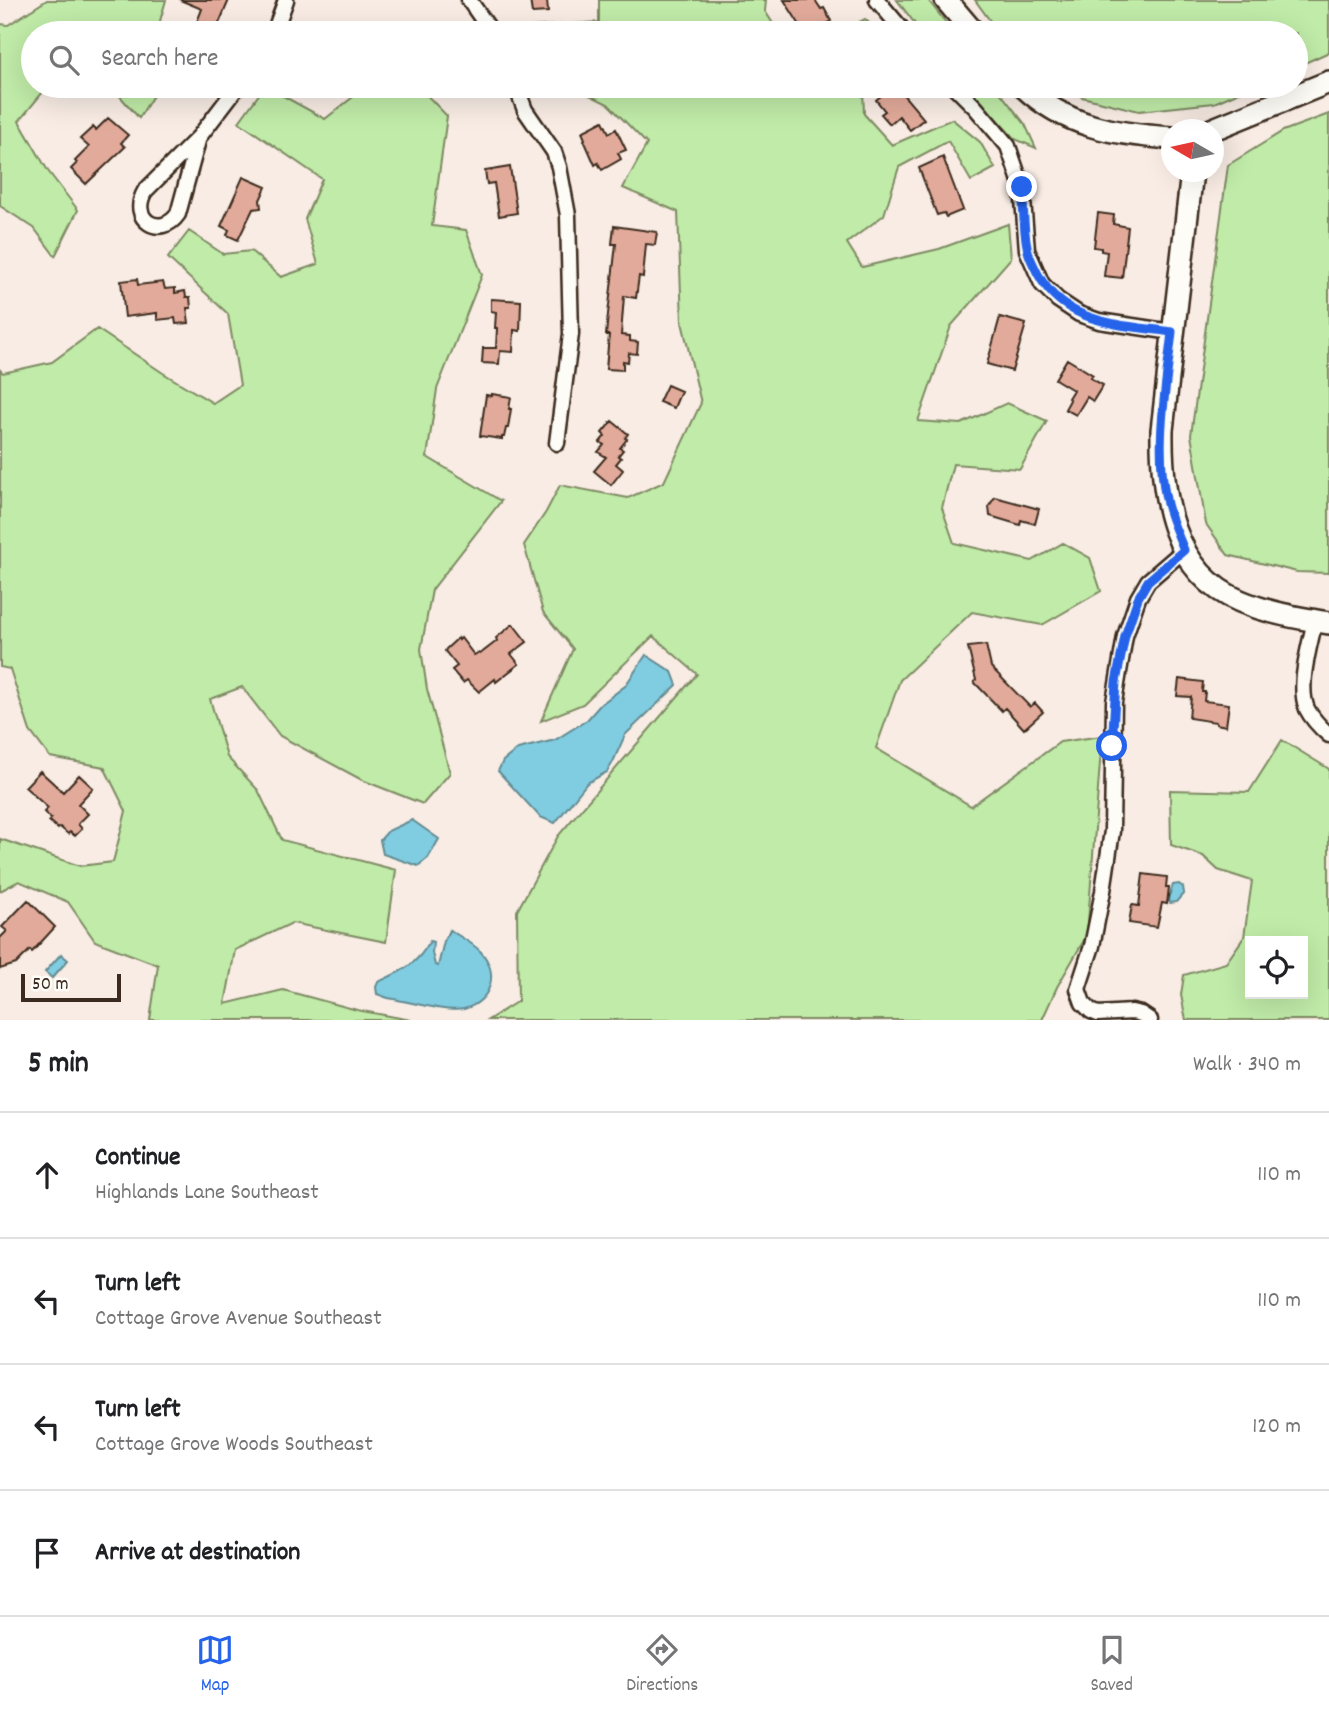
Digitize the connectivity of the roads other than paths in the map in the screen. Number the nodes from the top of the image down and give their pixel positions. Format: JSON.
{"nodes":[{"id":1,"x":286,"y":0,"type":"edge"},
{"id":2,"x":470,"y":0,"type":"edge"},
{"id":3,"x":877,"y":0,"type":"edge"},
{"id":4,"x":946,"y":0,"type":"edge"},
{"id":5,"x":278,"y":21,"type":"edge"},
{"id":6,"x":484,"y":21,"type":"edge"},
{"id":7,"x":895,"y":21,"type":"edge"},
{"id":8,"x":964,"y":21,"type":"edge"},
{"id":9,"x":1329,"y":82,"type":"edge"},
{"id":10,"x":1308,"y":91,"type":"edge"},
{"id":11,"x":229,"y":98,"type":"edge"},
{"id":12,"x":520,"y":98,"type":"edge"},
{"id":13,"x":966,"y":98,"type":"edge"},
{"id":14,"x":1039,"y":98,"type":"edge"},
{"id":15,"x":1290,"y":98,"type":"edge"},
{"id":16,"x":1224,"y":125,"type":"edge"},
{"id":17,"x":198,"y":137,"type":"junction"},
{"id":18,"x":1161,"y":137,"type":"edge"},
{"id":19,"x":1191,"y":182,"type":"edge"},
{"id":20,"x":1172,"y":332,"type":"junction"},
{"id":21,"x":556,"y":443,"type":"dead end"},
{"id":22,"x":1184,"y":550,"type":"junction"},
{"id":23,"x":1322,"y":621,"type":"edge"},
{"id":24,"x":1329,"y":735,"type":"edge"},
{"id":25,"x":1150,"y":1020,"type":"edge"}],
"edges":[{"from":1,"to":5,"type":"street"},
{"from":2,"to":6,"type":"street"},
{"from":3,"to":7,"type":"street"},
{"from":4,"to":8,"type":"main road"},
{"from":9,"to":10,"type":"main road"},
{"from":11,"to":17,"type":"street"},
{"from":12,"to":21,"type":"street"},
{"from":13,"to":20,"type":"street"},
{"from":14,"to":18,"type":"main road"},
{"from":15,"to":16,"type":"main road"},
{"from":17,"to":17,"type":"street"},
{"from":19,"to":20,"type":"main road"},
{"from":20,"to":22,"type":"main road"},
{"from":22,"to":23,"type":"main road"},
{"from":22,"to":25,"type":"street"},
{"from":23,"to":24,"type":"street"}]}
